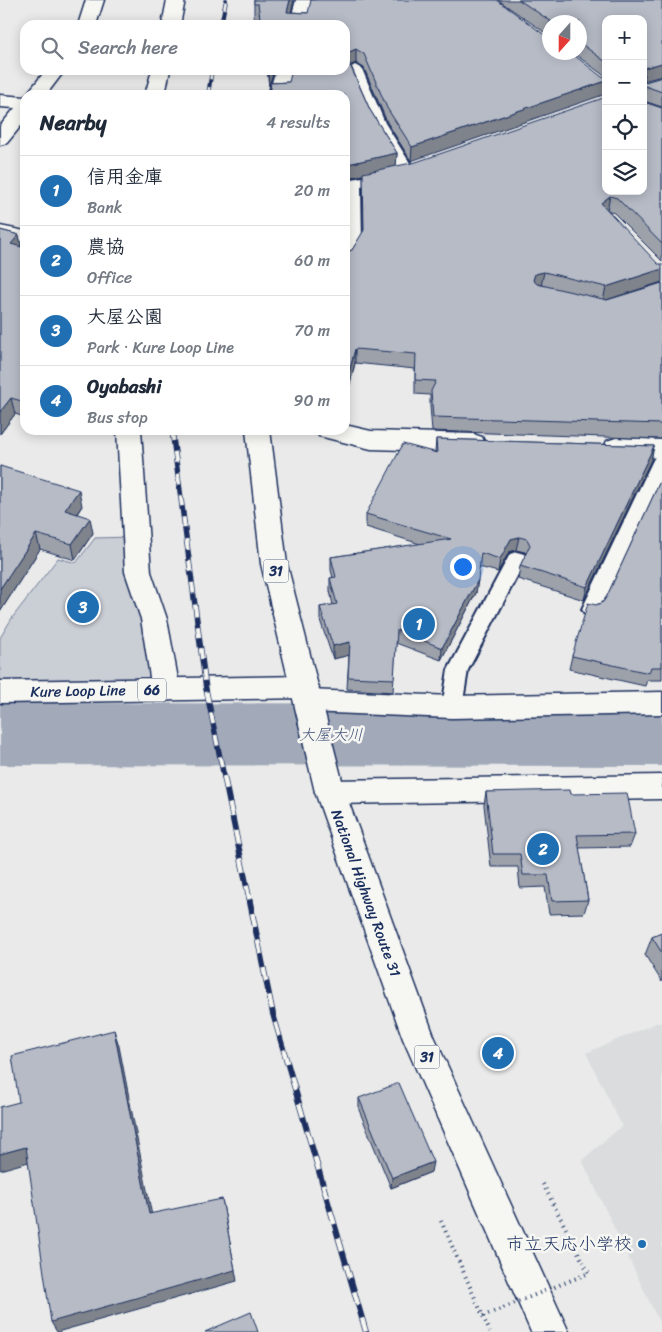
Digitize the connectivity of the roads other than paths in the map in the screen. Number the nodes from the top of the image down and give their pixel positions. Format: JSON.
{"nodes":[{"id":1,"x":95,"y":0,"type":"edge"},
{"id":2,"x":176,"y":0,"type":"edge"},
{"id":3,"x":305,"y":0,"type":"edge"},
{"id":4,"x":89,"y":20,"type":"edge"},
{"id":5,"x":172,"y":20,"type":"edge"},
{"id":6,"x":299,"y":20,"type":"edge"},
{"id":7,"x":355,"y":69,"type":"dead end"},
{"id":8,"x":52,"y":75,"type":"edge"},
{"id":9,"x":160,"y":75,"type":"edge"},
{"id":10,"x":284,"y":75,"type":"edge"},
{"id":11,"x":40,"y":90,"type":"edge"},
{"id":12,"x":156,"y":90,"type":"edge"},
{"id":13,"x":279,"y":90,"type":"edge"},
{"id":14,"x":0,"y":101,"type":"edge"},
{"id":15,"x":20,"y":103,"type":"edge"},
{"id":16,"x":20,"y":114,"type":"edge"},
{"id":17,"x":0,"y":139,"type":"edge"},
{"id":18,"x":0,"y":233,"type":"edge"},
{"id":19,"x":20,"y":237,"type":"edge"},
{"id":20,"x":350,"y":251,"type":"edge"},
{"id":21,"x":129,"y":435,"type":"edge"},
{"id":22,"x":259,"y":435,"type":"edge"},
{"id":23,"x":350,"y":435,"type":"edge"},
{"id":24,"x":497,"y":444,"type":"edge"},
{"id":25,"x":594,"y":447,"type":"edge"},
{"id":26,"x":662,"y":449,"type":"edge"},
{"id":27,"x":662,"y":460,"type":"edge"},
{"id":28,"x":517,"y":559,"type":"dead end"},
{"id":29,"x":592,"y":609,"type":"edge"},
{"id":30,"x":166,"y":690,"type":"junction"},
{"id":31,"x":0,"y":692,"type":"edge"},
{"id":32,"x":308,"y":699,"type":"junction"},
{"id":33,"x":662,"y":703,"type":"edge"},
{"id":34,"x":452,"y":707,"type":"junction"},
{"id":35,"x":328,"y":783,"type":"junction"},
{"id":36,"x":662,"y":787,"type":"edge"},
{"id":37,"x":550,"y":1332,"type":"edge"}],
"edges":[{"from":1,"to":4,"type":"main road"},
{"from":2,"to":5,"type":"main road"},
{"from":3,"to":6,"type":"main road"},
{"from":7,"to":20,"type":"lane"},
{"from":8,"to":11,"type":"main road"},
{"from":9,"to":12,"type":"main road"},
{"from":10,"to":13,"type":"main road"},
{"from":14,"to":15,"type":"main road"},
{"from":16,"to":17,"type":"main road"},
{"from":18,"to":19,"type":"main road"},
{"from":21,"to":30,"type":"main road"},
{"from":22,"to":32,"type":"main road","name":"National Highway Route 31","number":"31"},
{"from":23,"to":24,"type":"main road"},
{"from":25,"to":26,"type":"main road"},
{"from":27,"to":29,"type":"lane"},
{"from":28,"to":34,"type":"lane"},
{"from":30,"to":31,"type":"main road","name":"Kure Loop Line","number":"66"},
{"from":30,"to":32,"type":"main road","name":"Kure Loop Line","number":"66"},
{"from":32,"to":34,"type":"main road","name":"Kure Loop Line"},
{"from":32,"to":35,"type":"main road","name":"National Highway Route 31","number":"31"},
{"from":33,"to":34,"type":"main road","name":"Kure Loop Line"},
{"from":35,"to":36,"type":"main road"},
{"from":35,"to":37,"type":"main road","name":"National Highway Route 31","number":"31"}]}
